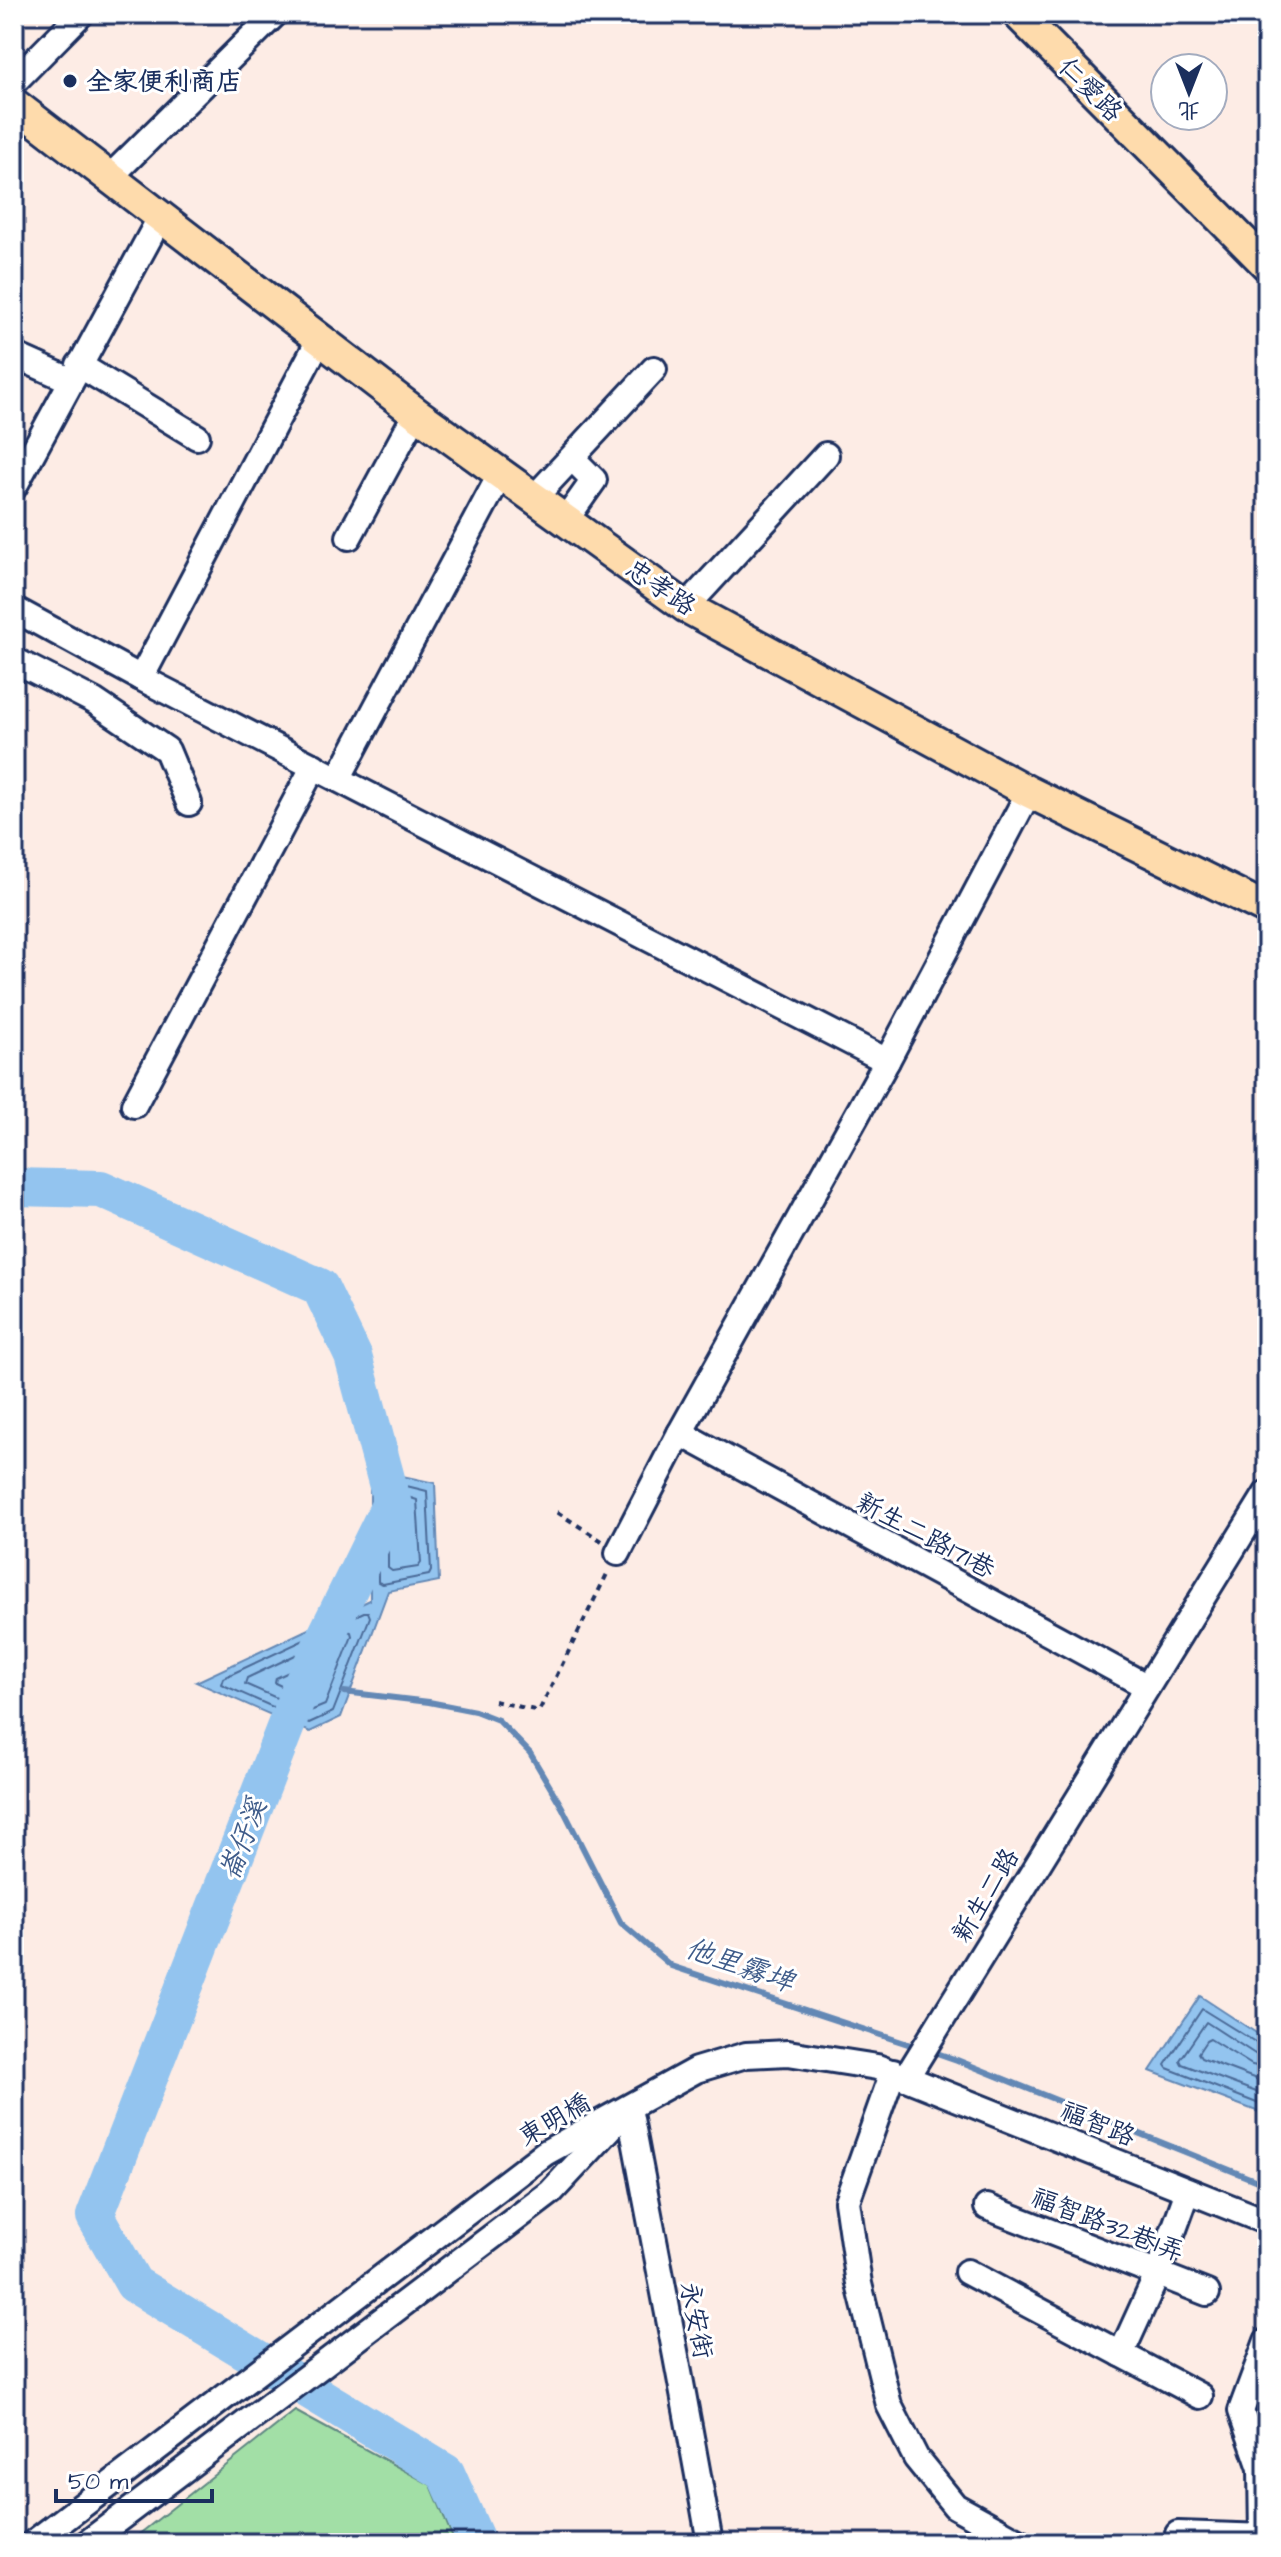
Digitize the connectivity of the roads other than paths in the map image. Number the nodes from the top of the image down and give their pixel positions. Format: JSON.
{"nodes":[{"id":1,"x":81,"y":14,"type":"edge"},
{"id":2,"x":275,"y":14,"type":"edge"},
{"id":3,"x":1018,"y":14,"type":"edge"},
{"id":4,"x":14,"y":82,"type":"edge"},
{"id":5,"x":14,"y":104,"type":"edge"},
{"id":6,"x":109,"y":178,"type":"junction"},
{"id":7,"x":160,"y":218,"type":"junction"},
{"id":8,"x":1267,"y":265,"type":"edge"},
{"id":9,"x":320,"y":338,"type":"junction"},
{"id":10,"x":14,"y":355,"type":"edge"},
{"id":11,"x":654,"y":369,"type":"dead end"},
{"id":12,"x":75,"y":373,"type":"junction"},
{"id":13,"x":416,"y":413,"type":"junction"},
{"id":14,"x":197,"y":437,"type":"dead end"},
{"id":15,"x":826,"y":455,"type":"dead end"},
{"id":16,"x":578,"y":464,"type":"dead end"},
{"id":17,"x":500,"y":475,"type":"junction"},
{"id":18,"x":14,"y":487,"type":"edge"},
{"id":19,"x":533,"y":499,"type":"junction"},
{"id":20,"x":565,"y":521,"type":"junction"},
{"id":21,"x":349,"y":537,"type":"dead end"},
{"id":22,"x":686,"y":607,"type":"junction"},
{"id":23,"x":14,"y":609,"type":"edge"},
{"id":24,"x":14,"y":660,"type":"edge"},
{"id":25,"x":141,"y":678,"type":"junction"},
{"id":26,"x":314,"y":766,"type":"junction"},
{"id":27,"x":338,"y":779,"type":"junction"},
{"id":28,"x":1029,"y":792,"type":"junction"},
{"id":29,"x":189,"y":803,"type":"dead end"},
{"id":30,"x":1267,"y":909,"type":"edge"},
{"id":31,"x":887,"y":1061,"type":"junction"},
{"id":32,"x":134,"y":1105,"type":"dead end"},
{"id":33,"x":680,"y":1433,"type":"junction"},
{"id":34,"x":1267,"y":1493,"type":"edge"},
{"id":35,"x":618,"y":1553,"type":"road end"},
{"id":36,"x":1146,"y":1686,"type":"junction"},
{"id":37,"x":899,"y":2075,"type":"junction"},
{"id":38,"x":629,"y":2108,"type":"junction"},
{"id":39,"x":1188,"y":2191,"type":"junction"},
{"id":40,"x":987,"y":2207,"type":"dead end"},
{"id":41,"x":1267,"y":2222,"type":"edge"},
{"id":42,"x":967,"y":2272,"type":"dead end"},
{"id":43,"x":1158,"y":2273,"type":"junction"},
{"id":44,"x":1207,"y":2293,"type":"dead end"},
{"id":45,"x":1267,"y":2341,"type":"edge"},
{"id":46,"x":1121,"y":2354,"type":"junction"},
{"id":47,"x":1200,"y":2396,"type":"dead end"},
{"id":48,"x":1178,"y":2534,"type":"dead end"},
{"id":49,"x":1264,"y":2537,"type":"edge"},
{"id":50,"x":33,"y":2543,"type":"edge"},
{"id":51,"x":87,"y":2543,"type":"edge"},
{"id":52,"x":710,"y":2543,"type":"edge"},
{"id":53,"x":1022,"y":2543,"type":"edge"}],
"edges":[{"from":1,"to":4,"type":"street"},
{"from":2,"to":6,"type":"street"},
{"from":3,"to":8,"type":"main road","name":"仁愛路"},
{"from":5,"to":6,"type":"main road","name":"忠孝路"},
{"from":6,"to":7,"type":"main road","name":"忠孝路"},
{"from":7,"to":9,"type":"main road","name":"忠孝路"},
{"from":7,"to":12,"type":"street"},
{"from":9,"to":13,"type":"main road","name":"忠孝路"},
{"from":9,"to":25,"type":"street"},
{"from":10,"to":12,"type":"street"},
{"from":11,"to":19,"type":"street"},
{"from":12,"to":14,"type":"street"},
{"from":12,"to":18,"type":"street"},
{"from":13,"to":17,"type":"main road","name":"忠孝路"},
{"from":13,"to":21,"type":"street"},
{"from":15,"to":22,"type":"street"},
{"from":16,"to":20,"type":"street"},
{"from":17,"to":19,"type":"main road","name":"忠孝路"},
{"from":17,"to":27,"type":"street"},
{"from":19,"to":20,"type":"main road","name":"忠孝路"},
{"from":20,"to":22,"type":"main road","name":"忠孝路"},
{"from":22,"to":28,"type":"main road","name":"忠孝路"},
{"from":23,"to":25,"type":"street"},
{"from":24,"to":29,"type":"street"},
{"from":25,"to":26,"type":"street"},
{"from":26,"to":27,"type":"street"},
{"from":26,"to":32,"type":"street"},
{"from":27,"to":31,"type":"street"},
{"from":28,"to":30,"type":"main road","name":"忠孝路"},
{"from":28,"to":31,"type":"street"},
{"from":31,"to":33,"type":"street"},
{"from":33,"to":35,"type":"street"},
{"from":33,"to":36,"type":"street","name":"新生二路171巷"},
{"from":34,"to":36,"type":"street","name":"新生二路"},
{"from":36,"to":37,"type":"street","name":"新生二路"},
{"from":37,"to":38,"type":"street"},
{"from":37,"to":39,"type":"street","name":"福智路"},
{"from":37,"to":53,"type":"street","name":"新生二路"},
{"from":38,"to":50,"type":"street","name":"東明橋"},
{"from":38,"to":51,"type":"street","name":"東明橋"},
{"from":38,"to":52,"type":"street","name":"永安街"},
{"from":39,"to":41,"type":"street","name":"福智路"},
{"from":39,"to":43,"type":"street"},
{"from":40,"to":43,"type":"street","name":"福智路32巷1弄"},
{"from":42,"to":46,"type":"street"},
{"from":43,"to":44,"type":"street","name":"福智路32巷1弄"},
{"from":43,"to":46,"type":"street"},
{"from":45,"to":49,"type":"street"},
{"from":46,"to":47,"type":"street"},
{"from":48,"to":49,"type":"street"}]}
